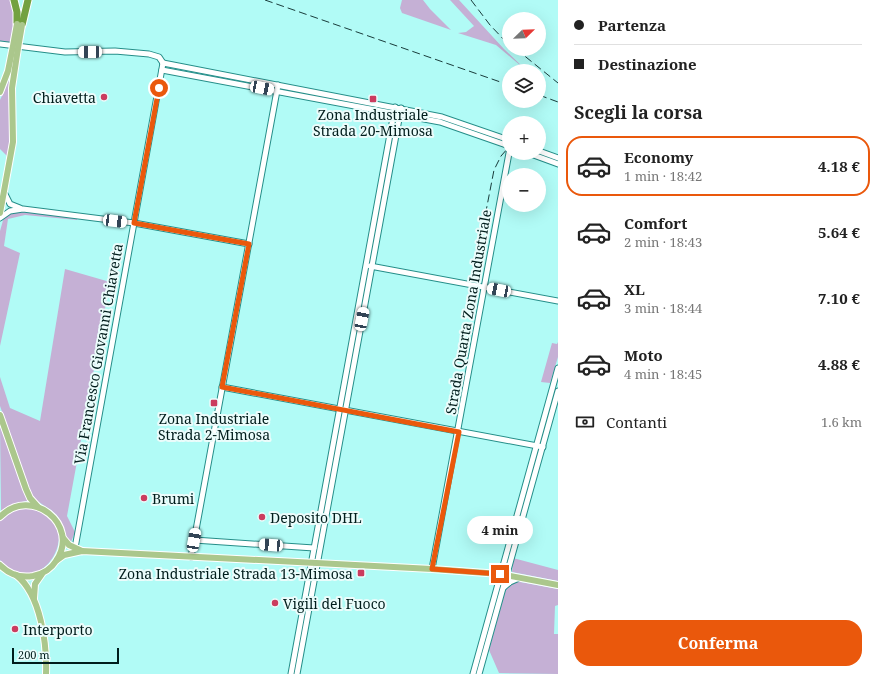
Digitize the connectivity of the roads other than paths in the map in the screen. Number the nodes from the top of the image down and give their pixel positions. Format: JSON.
{"nodes":[{"id":1,"x":14,"y":0,"type":"edge"},
{"id":2,"x":23,"y":0,"type":"edge"},
{"id":3,"x":28,"y":0,"type":"edge"},
{"id":4,"x":19,"y":25,"type":"junction"},
{"id":5,"x":1,"y":44,"type":"edge"},
{"id":6,"x":15,"y":47,"type":"junction"},
{"id":7,"x":163,"y":63,"type":"junction"},
{"id":8,"x":162,"y":70,"type":"junction"},
{"id":9,"x":278,"y":85,"type":"junction"},
{"id":10,"x":277,"y":91,"type":"junction"},
{"id":11,"x":0,"y":92,"type":"edge"},
{"id":12,"x":342,"y":100,"type":"junction"},
{"id":13,"x":395,"y":110,"type":"junction"},
{"id":14,"x":401,"y":111,"type":"junction"},
{"id":15,"x":394,"y":130,"type":"junction"},
{"id":16,"x":470,"y":130,"type":"junction"},
{"id":17,"x":502,"y":138,"type":"edge"},
{"id":18,"x":502,"y":143,"type":"edge"},
{"id":19,"x":546,"y":156,"type":"edge"},
{"id":20,"x":546,"y":157,"type":"edge"},
{"id":21,"x":558,"y":158,"type":"edge"},
{"id":22,"x":508,"y":160,"type":"edge"},
{"id":23,"x":388,"y":163,"type":"junction"},
{"id":24,"x":558,"y":164,"type":"edge"},
{"id":25,"x":4,"y":191,"type":"junction"},
{"id":26,"x":22,"y":209,"type":"junction"},
{"id":27,"x":0,"y":213,"type":"edge"},
{"id":28,"x":0,"y":218,"type":"edge"},
{"id":29,"x":134,"y":223,"type":"junction"},
{"id":30,"x":249,"y":244,"type":"junction"},
{"id":31,"x":370,"y":246,"type":"junction"},
{"id":32,"x":376,"y":247,"type":"junction"},
{"id":33,"x":366,"y":265,"type":"junction"},
{"id":34,"x":372,"y":266,"type":"junction"},
{"id":35,"x":484,"y":287,"type":"junction"},
{"id":36,"x":558,"y":301,"type":"edge"},
{"id":37,"x":351,"y":344,"type":"junction"},
{"id":38,"x":358,"y":346,"type":"junction"},
{"id":39,"x":558,"y":368,"type":"edge"},
{"id":40,"x":222,"y":387,"type":"junction"},
{"id":41,"x":558,"y":391,"type":"edge"},
{"id":42,"x":339,"y":409,"type":"junction"},
{"id":43,"x":345,"y":410,"type":"junction"},
{"id":44,"x":0,"y":415,"type":"edge"},
{"id":45,"x":543,"y":422,"type":"junction"},
{"id":46,"x":549,"y":424,"type":"junction"},
{"id":47,"x":459,"y":432,"type":"junction"},
{"id":48,"x":536,"y":446,"type":"junction"},
{"id":49,"x":543,"y":447,"type":"junction"},
{"id":50,"x":38,"y":507,"type":"junction"},
{"id":51,"x":322,"y":510,"type":"junction"},
{"id":52,"x":328,"y":511,"type":"junction"},
{"id":53,"x":0,"y":517,"type":"edge"},
{"id":54,"x":62,"y":536,"type":"junction"},
{"id":55,"x":194,"y":540,"type":"junction"},
{"id":56,"x":75,"y":548,"type":"junction"},
{"id":57,"x":314,"y":548,"type":"junction"},
{"id":58,"x":82,"y":551,"type":"junction"},
{"id":59,"x":191,"y":557,"type":"junction"},
{"id":60,"x":57,"y":560,"type":"junction"},
{"id":61,"x":315,"y":563,"type":"junction"},
{"id":62,"x":0,"y":565,"type":"edge"},
{"id":63,"x":432,"y":569,"type":"junction"},
{"id":64,"x":45,"y":572,"type":"junction"},
{"id":65,"x":503,"y":574,"type":"junction"},
{"id":66,"x":15,"y":575,"type":"junction"},
{"id":67,"x":520,"y":577,"type":"junction"},
{"id":68,"x":558,"y":585,"type":"edge"},
{"id":69,"x":503,"y":590,"type":"junction"},
{"id":70,"x":35,"y":604,"type":"junction"},
{"id":71,"x":46,"y":674,"type":"edge"},
{"id":72,"x":291,"y":674,"type":"edge"},
{"id":73,"x":297,"y":674,"type":"edge"},
{"id":74,"x":473,"y":674,"type":"edge"},
{"id":75,"x":479,"y":674,"type":"edge"}],
"edges":[{"from":1,"to":4,"type":"highway"},
{"from":2,"to":4,"type":"highway"},
{"from":3,"to":4,"type":"highway"},
{"from":4,"to":6,"type":"main road","bridge":true},
{"from":5,"to":7,"type":"street"},
{"from":6,"to":11,"type":"main road"},
{"from":6,"to":25,"type":"main road"},
{"from":7,"to":8,"type":"street","name":"Via Francesco Giovanni Chiavetta"},
{"from":7,"to":9,"type":"street"},
{"from":8,"to":10,"type":"street"},
{"from":8,"to":29,"type":"street","name":"Via Francesco Giovanni Chiavetta"},
{"from":9,"to":10,"type":"street"},
{"from":9,"to":12,"type":"street"},
{"from":10,"to":12,"type":"street"},
{"from":10,"to":30,"type":"street"},
{"from":12,"to":13,"type":"street"},
{"from":13,"to":14,"type":"street"},
{"from":13,"to":15,"type":"street"},
{"from":14,"to":15,"type":"street"},
{"from":14,"to":16,"type":"street"},
{"from":15,"to":23,"type":"street"},
{"from":16,"to":17,"type":"street"},
{"from":16,"to":18,"type":"street"},
{"from":19,"to":21,"type":"street"},
{"from":20,"to":24,"type":"street"},
{"from":22,"to":35,"type":"street","name":"Strada Quarta Zona Industriale"},
{"from":23,"to":31,"type":"street"},
{"from":23,"to":32,"type":"street"},
{"from":25,"to":26,"type":"street"},
{"from":25,"to":27,"type":"main road"},
{"from":26,"to":28,"type":"street"},
{"from":26,"to":29,"type":"street"},
{"from":29,"to":30,"type":"street"},
{"from":29,"to":56,"type":"street","name":"Via Francesco Giovanni Chiavetta"},
{"from":30,"to":40,"type":"street"},
{"from":31,"to":32,"type":"street"},
{"from":31,"to":33,"type":"street"},
{"from":32,"to":34,"type":"street"},
{"from":33,"to":34,"type":"street"},
{"from":33,"to":37,"type":"street"},
{"from":34,"to":35,"type":"street"},
{"from":34,"to":38,"type":"street"},
{"from":35,"to":36,"type":"street"},
{"from":35,"to":47,"type":"street","name":"Strada Quarta Zona Industriale"},
{"from":37,"to":38,"type":"street"},
{"from":37,"to":42,"type":"street"},
{"from":38,"to":43,"type":"street"},
{"from":39,"to":45,"type":"street"},
{"from":40,"to":42,"type":"street"},
{"from":40,"to":55,"type":"street"},
{"from":41,"to":46,"type":"street"},
{"from":42,"to":43,"type":"street"},
{"from":42,"to":51,"type":"street"},
{"from":43,"to":47,"type":"street"},
{"from":43,"to":52,"type":"street"},
{"from":44,"to":50,"type":"main road"},
{"from":45,"to":46,"type":"street"},
{"from":45,"to":48,"type":"street"},
{"from":46,"to":49,"type":"street"},
{"from":47,"to":48,"type":"street"},
{"from":47,"to":63,"type":"street","name":"Strada Quarta Zona Industriale"},
{"from":48,"to":49,"type":"street"},
{"from":48,"to":65,"type":"street"},
{"from":49,"to":65,"type":"street"},
{"from":50,"to":53,"type":"main road"},
{"from":50,"to":54,"type":"main road"},
{"from":51,"to":52,"type":"street"},
{"from":51,"to":57,"type":"street"},
{"from":52,"to":61,"type":"street"},
{"from":54,"to":56,"type":"main road"},
{"from":54,"to":60,"type":"main road"},
{"from":55,"to":57,"type":"street"},
{"from":55,"to":59,"type":"street"},
{"from":56,"to":58,"type":"main road"},
{"from":57,"to":61,"type":"street"},
{"from":58,"to":59,"type":"main road"},
{"from":58,"to":60,"type":"main road"},
{"from":59,"to":61,"type":"main road"},
{"from":60,"to":64,"type":"main road"},
{"from":61,"to":63,"type":"main road"},
{"from":61,"to":72,"type":"street"},
{"from":61,"to":73,"type":"street"},
{"from":62,"to":66,"type":"main road"},
{"from":63,"to":65,"type":"main road"},
{"from":64,"to":66,"type":"main road"},
{"from":64,"to":70,"type":"main road"},
{"from":65,"to":67,"type":"main road"},
{"from":65,"to":69,"type":"street"},
{"from":65,"to":74,"type":"street"},
{"from":66,"to":70,"type":"main road"},
{"from":67,"to":68,"type":"main road"},
{"from":67,"to":69,"type":"street"},
{"from":69,"to":75,"type":"street"},
{"from":70,"to":71,"type":"main road"}]}
